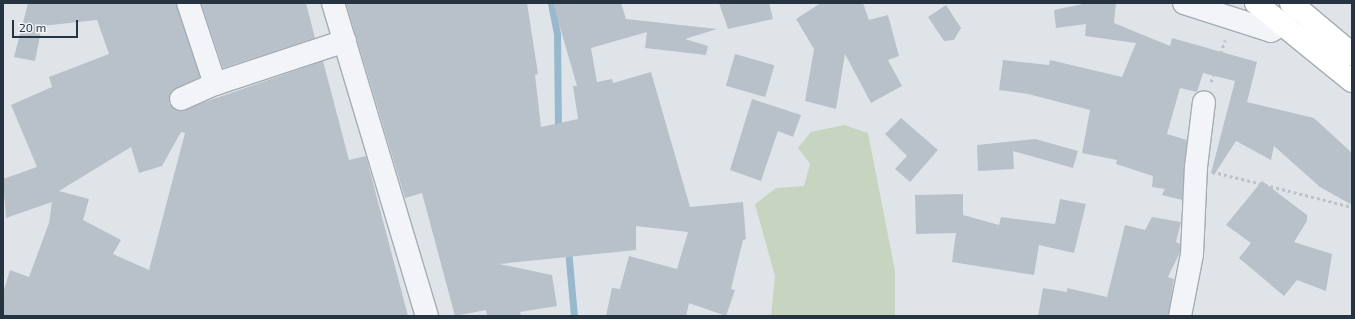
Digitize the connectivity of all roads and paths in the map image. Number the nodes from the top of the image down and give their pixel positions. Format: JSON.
{"nodes":[{"id":1,"x":188,"y":3,"type":"edge"},
{"id":2,"x":333,"y":3,"type":"edge"},
{"id":3,"x":1184,"y":3,"type":"edge"},
{"id":4,"x":1256,"y":3,"type":"edge"},
{"id":5,"x":1288,"y":13,"type":"edge"},
{"id":6,"x":1232,"y":18,"type":"junction"},
{"id":7,"x":345,"y":41,"type":"junction"},
{"id":8,"x":1350,"y":50,"type":"edge"},
{"id":9,"x":1352,"y":81,"type":"edge"},
{"id":10,"x":215,"y":84,"type":"junction"},
{"id":11,"x":181,"y":99,"type":"dead end"},
{"id":12,"x":1204,"y":102,"type":"joint"},
{"id":13,"x":1196,"y":167,"type":"junction"},
{"id":14,"x":1352,"y":207,"type":"edge"},
{"id":15,"x":427,"y":316,"type":"edge"},
{"id":16,"x":1180,"y":316,"type":"edge"}],
"edges":[{"from":1,"to":10,"type":"street"},
{"from":2,"to":7,"type":"street"},
{"from":3,"to":6,"type":"street"},
{"from":4,"to":5,"type":"highway"},
{"from":5,"to":6,"type":"street"},
{"from":5,"to":8,"type":"highway"},
{"from":5,"to":9,"type":"highway"},
{"from":6,"to":12,"type":"path"},
{"from":7,"to":10,"type":"street"},
{"from":7,"to":15,"type":"street"},
{"from":10,"to":11,"type":"street"},
{"from":12,"to":13,"type":"street"},
{"from":13,"to":14,"type":"path"},
{"from":13,"to":16,"type":"street"}]}
